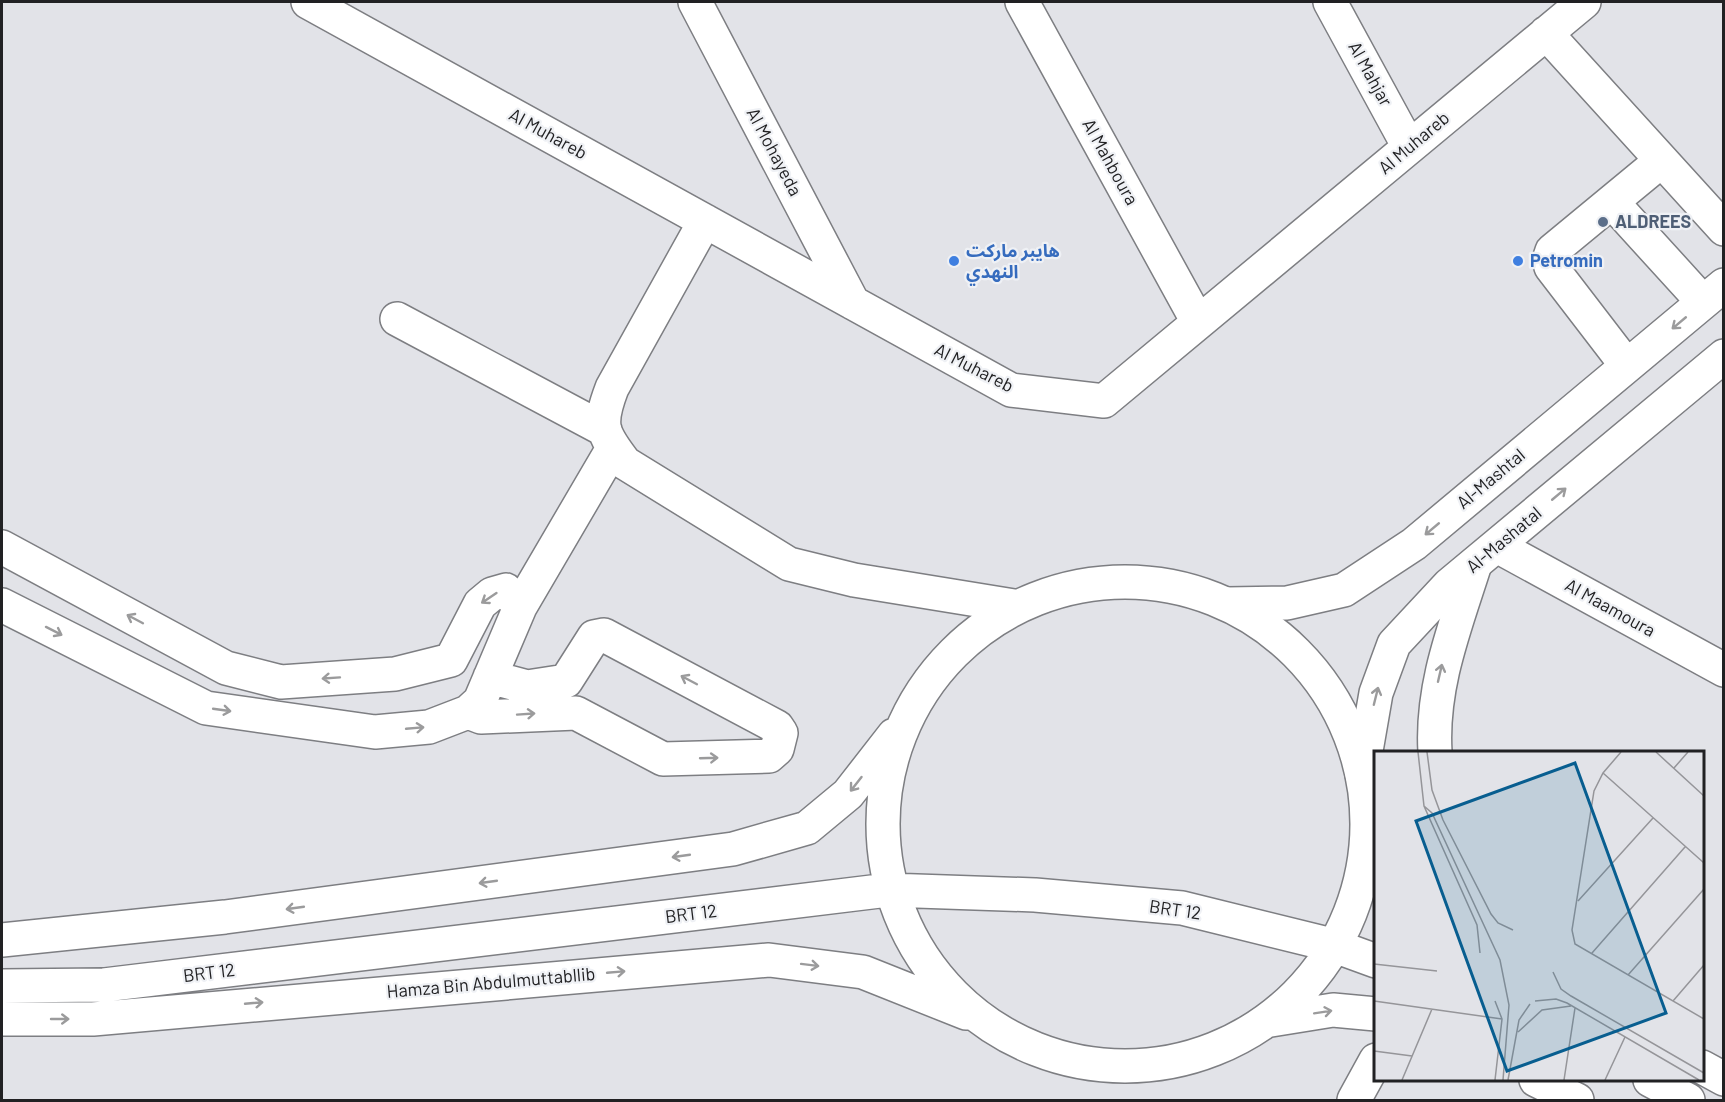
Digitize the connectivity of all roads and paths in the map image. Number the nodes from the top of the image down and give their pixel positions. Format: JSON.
{"nodes":[{"id":1,"x":308,"y":2,"type":"edge"},
{"id":2,"x":695,"y":2,"type":"edge"},
{"id":3,"x":1022,"y":2,"type":"edge"},
{"id":4,"x":1330,"y":2,"type":"edge"},
{"id":5,"x":1584,"y":2,"type":"edge"},
{"id":6,"x":1546,"y":33,"type":"junction"},
{"id":7,"x":1409,"y":147,"type":"junction"},
{"id":8,"x":1661,"y":161,"type":"junction"},
{"id":9,"x":1612,"y":202,"type":"junction"},
{"id":10,"x":705,"y":221,"type":"junction"},
{"id":11,"x":1724,"y":230,"type":"edge"},
{"id":12,"x":1713,"y":294,"type":"edge"},
{"id":13,"x":853,"y":303,"type":"junction"},
{"id":14,"x":398,"y":319,"type":"dead end"},
{"id":15,"x":1198,"y":322,"type":"junction"},
{"id":16,"x":1724,"y":356,"type":"edge"},
{"id":17,"x":1627,"y":366,"type":"junction"},
{"id":18,"x":609,"y":439,"type":"junction"},
{"id":19,"x":2,"y":547,"type":"edge"},
{"id":20,"x":1486,"y":555,"type":"junction"},
{"id":21,"x":1227,"y":604,"type":"junction"},
{"id":22,"x":2,"y":605,"type":"edge"},
{"id":23,"x":1014,"y":606,"type":"junction"},
{"id":24,"x":520,"y":607,"type":"junction"},
{"id":25,"x":187,"y":647,"type":"junction"},
{"id":26,"x":1724,"y":670,"type":"edge"},
{"id":27,"x":490,"y":677,"type":"junction"},
{"id":28,"x":168,"y":689,"type":"junction"},
{"id":29,"x":468,"y":712,"type":"junction"},
{"id":30,"x":905,"y":722,"type":"junction"},
{"id":31,"x":1435,"y":751,"type":"edge"},
{"id":32,"x":1362,"y":774,"type":"junction"},
{"id":33,"x":1373,"y":814,"type":"edge"},
{"id":34,"x":888,"y":890,"type":"junction"},
{"id":35,"x":2,"y":940,"type":"edge"},
{"id":36,"x":1332,"y":945,"type":"junction"},
{"id":37,"x":1374,"y":960,"type":"edge"},
{"id":38,"x":2,"y":986,"type":"edge"},
{"id":39,"x":1374,"y":1014,"type":"edge"},
{"id":40,"x":971,"y":1015,"type":"junction"},
{"id":41,"x":2,"y":1019,"type":"edge"},
{"id":42,"x":1271,"y":1020,"type":"junction"},
{"id":43,"x":1374,"y":1064,"type":"edge"},
{"id":44,"x":1704,"y":1068,"type":"edge"},
{"id":45,"x":1724,"y":1079,"type":"edge"},
{"id":46,"x":1538,"y":1081,"type":"edge"},
{"id":47,"x":1652,"y":1081,"type":"edge"},
{"id":48,"x":1354,"y":1101,"type":"edge"},
{"id":49,"x":1577,"y":1101,"type":"edge"},
{"id":50,"x":1688,"y":1101,"type":"edge"}],
"edges":[{"from":1,"to":10,"type":"main road","name":"Al Muhareb"},
{"from":2,"to":13,"type":"main road","name":"Al Mohayeda"},
{"from":3,"to":15,"type":"main road","name":"Al Mahboura"},
{"from":4,"to":7,"type":"main road","name":"Al Mahjar"},
{"from":5,"to":6,"type":"main road","name":"Al Muhareb"},
{"from":6,"to":7,"type":"main road","name":"Al Muhareb"},
{"from":6,"to":8,"type":"main road"},
{"from":7,"to":15,"type":"main road","name":"Al Muhareb"},
{"from":8,"to":9,"type":"main road"},
{"from":8,"to":11,"type":"main road"},
{"from":9,"to":12,"type":"main road"},
{"from":9,"to":17,"type":"main road"},
{"from":10,"to":13,"type":"main road","name":"Al Muhareb"},
{"from":10,"to":18,"type":"main road"},
{"from":12,"to":17,"type":"main road","name":"Al-Mashtal","one_way":true},
{"from":13,"to":15,"type":"main road","name":"Al Muhareb"},
{"from":14,"to":18,"type":"main road"},
{"from":20,"to":16,"type":"main road","name":"Al-Mashatal","one_way":true},
{"from":17,"to":21,"type":"main road","name":"Al-Mashtal","one_way":true},
{"from":18,"to":23,"type":"main road"},
{"from":18,"to":24,"type":"main road"},
{"from":25,"to":19,"type":"main road","one_way":true},
{"from":20,"to":26,"type":"main road","name":"Al Maamoura"},
{"from":31,"to":20,"type":"main road","one_way":true},
{"from":32,"to":20,"type":"main road","name":"Al-Mashatal","one_way":true},
{"from":21,"to":23,"type":"main road"},
{"from":21,"to":32,"type":"main road"},
{"from":22,"to":28,"type":"main road","one_way":true},
{"from":23,"to":30,"type":"main road"},
{"from":24,"to":25,"type":"main road","one_way":true},
{"from":24,"to":27,"type":"main road"},
{"from":25,"to":28,"type":"main road"},
{"from":27,"to":29,"type":"main road"},
{"from":29,"to":27,"type":"main road","one_way":true},
{"from":28,"to":29,"type":"main road","one_way":true},
{"from":30,"to":34,"type":"main road"},
{"from":30,"to":35,"type":"main road","one_way":true},
{"from":32,"to":33,"type":"main road"},
{"from":33,"to":36,"type":"main road"},
{"from":34,"to":36,"type":"main road","name":"BRT 12"},
{"from":34,"to":38,"type":"main road","name":"BRT 12"},
{"from":34,"to":40,"type":"main road"},
{"from":36,"to":37,"type":"main road","name":"BRT 12"},
{"from":36,"to":42,"type":"main road"},
{"from":42,"to":39,"type":"main road","one_way":true},
{"from":41,"to":40,"type":"main road","name":"Hamza Bin Abdulmuttabllib","one_way":true},
{"from":40,"to":42,"type":"main road"},
{"from":43,"to":48,"type":"main road"},
{"from":44,"to":45,"type":"main road"},
{"from":46,"to":49,"type":"main road"},
{"from":47,"to":50,"type":"main road"}]}
